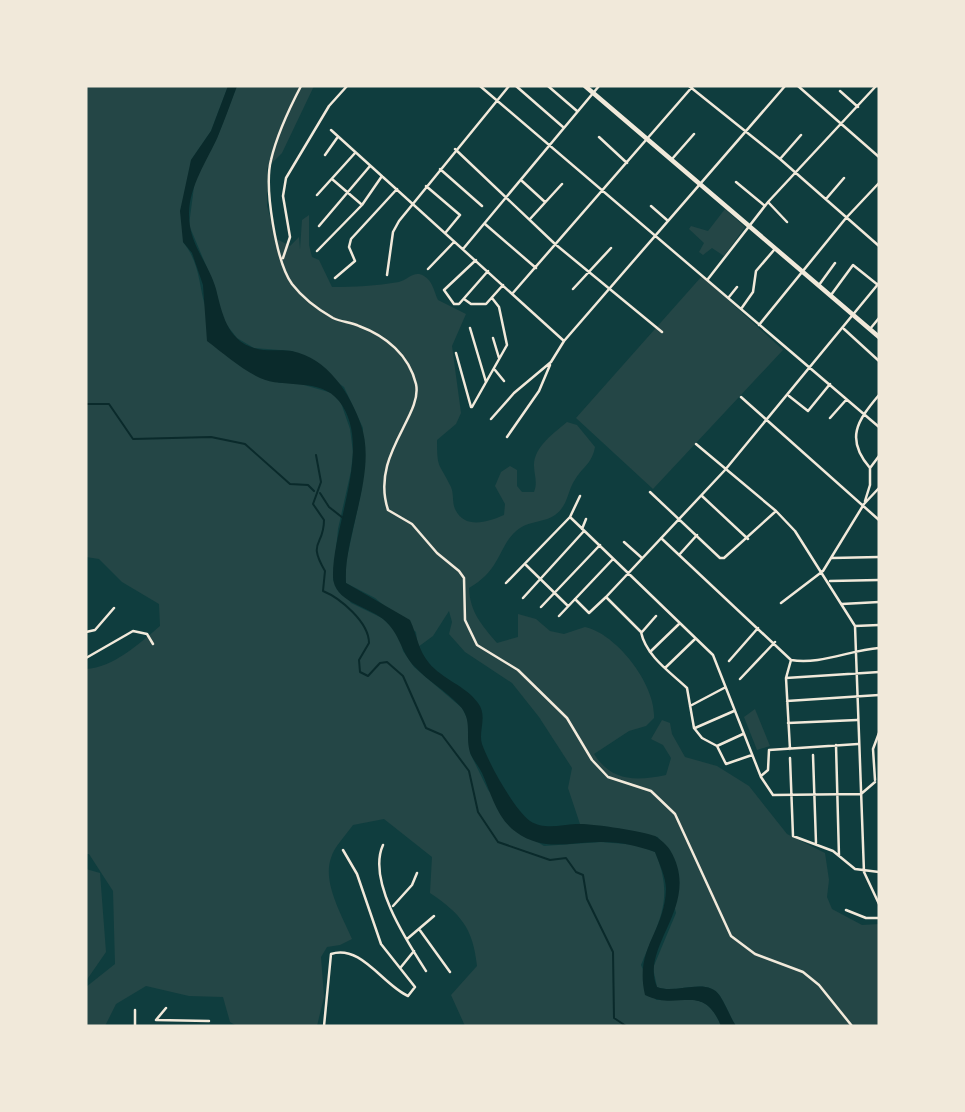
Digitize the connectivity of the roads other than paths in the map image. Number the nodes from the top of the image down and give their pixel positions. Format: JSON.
{"nodes":[{"id":1,"x":301,"y":86,"type":"edge"},
{"id":2,"x":347,"y":86,"type":"edge"},
{"id":3,"x":480,"y":86,"type":"edge"},
{"id":4,"x":509,"y":86,"type":"edge"},
{"id":5,"x":516,"y":86,"type":"edge"},
{"id":6,"x":548,"y":86,"type":"edge"},
{"id":7,"x":585,"y":86,"type":"edge"},
{"id":8,"x":599,"y":86,"type":"edge"},
{"id":9,"x":691,"y":86,"type":"edge"},
{"id":10,"x":785,"y":86,"type":"edge"},
{"id":11,"x":798,"y":86,"type":"edge"},
{"id":12,"x":876,"y":86,"type":"edge"},
{"id":13,"x":840,"y":91,"type":"dead end"},
{"id":14,"x":593,"y":92,"type":"junction"},
{"id":15,"x":496,"y":100,"type":"junction"},
{"id":16,"x":858,"y":107,"type":"junction"},
{"id":17,"x":577,"y":111,"type":"junction"},
{"id":18,"x":841,"y":123,"type":"junction"},
{"id":19,"x":563,"y":127,"type":"junction"},
{"id":20,"x":331,"y":130,"type":"dead end"},
{"id":21,"x":745,"y":131,"type":"junction"},
{"id":22,"x":694,"y":134,"type":"dead end"},
{"id":23,"x":801,"y":135,"type":"dead end"},
{"id":24,"x":599,"y":137,"type":"dead end"},
{"id":25,"x":338,"y":138,"type":"junction"},
{"id":26,"x":647,"y":140,"type":"junction"},
{"id":27,"x":548,"y":145,"type":"junction"},
{"id":28,"x":455,"y":149,"type":"junction"},
{"id":29,"x":355,"y":153,"type":"junction"},
{"id":30,"x":325,"y":155,"type":"dead end"},
{"id":31,"x":879,"y":157,"type":"edge"},
{"id":32,"x":672,"y":159,"type":"junction"},
{"id":33,"x":780,"y":159,"type":"junction"},
{"id":34,"x":627,"y":163,"type":"junction"},
{"id":35,"x":370,"y":166,"type":"junction"},
{"id":36,"x":440,"y":169,"type":"junction"},
{"id":37,"x":796,"y":173,"type":"junction"},
{"id":38,"x":382,"y":176,"type":"junction"},
{"id":39,"x":844,"y":178,"type":"dead end"},
{"id":40,"x":331,"y":179,"type":"junction"},
{"id":41,"x":521,"y":180,"type":"junction"},
{"id":42,"x":700,"y":182,"type":"junction"},
{"id":43,"x":736,"y":182,"type":"dead end"},
{"id":44,"x":879,"y":183,"type":"edge"},
{"id":45,"x":562,"y":184,"type":"dead end"},
{"id":46,"x":426,"y":186,"type":"junction"},
{"id":47,"x":397,"y":189,"type":"junction"},
{"id":48,"x":602,"y":191,"type":"junction"},
{"id":49,"x":347,"y":192,"type":"junction"},
{"id":50,"x":317,"y":195,"type":"dead end"},
{"id":51,"x":506,"y":197,"type":"junction"},
{"id":52,"x":826,"y":199,"type":"junction"},
{"id":53,"x":545,"y":202,"type":"junction"},
{"id":54,"x":768,"y":202,"type":"junction"},
{"id":55,"x":413,"y":203,"type":"junction"},
{"id":56,"x":362,"y":205,"type":"junction"},
{"id":57,"x":482,"y":206,"type":"dead end"},
{"id":58,"x":651,"y":206,"type":"dead end"},
{"id":59,"x":765,"y":206,"type":"junction"},
{"id":60,"x":846,"y":218,"type":"junction"},
{"id":61,"x":530,"y":219,"type":"junction"},
{"id":62,"x":668,"y":221,"type":"junction"},
{"id":63,"x":787,"y":222,"type":"dead end"},
{"id":64,"x":485,"y":224,"type":"junction"},
{"id":65,"x":749,"y":225,"type":"junction"},
{"id":66,"x":319,"y":226,"type":"dead end"},
{"id":67,"x":445,"y":233,"type":"junction"},
{"id":68,"x":654,"y":236,"type":"junction"},
{"id":69,"x":454,"y":242,"type":"junction"},
{"id":70,"x":555,"y":244,"type":"junction"},
{"id":71,"x":879,"y":246,"type":"edge"},
{"id":72,"x":611,"y":248,"type":"dead end"},
{"id":73,"x":776,"y":248,"type":"junction"},
{"id":74,"x":463,"y":249,"type":"junction"},
{"id":75,"x":317,"y":251,"type":"dead end"},
{"id":76,"x":283,"y":258,"type":"junction"},
{"id":77,"x":475,"y":260,"type":"junction"},
{"id":78,"x":835,"y":262,"type":"dead end"},
{"id":79,"x":536,"y":268,"type":"junction"},
{"id":80,"x":428,"y":269,"type":"dead end"},
{"id":81,"x":488,"y":271,"type":"junction"},
{"id":82,"x":589,"y":271,"type":"junction"},
{"id":83,"x":802,"y":271,"type":"junction"},
{"id":84,"x":387,"y":275,"type":"dead end"},
{"id":85,"x":335,"y":278,"type":"dead end"},
{"id":86,"x":708,"y":280,"type":"junction"},
{"id":87,"x":879,"y":284,"type":"edge"},
{"id":88,"x":503,"y":285,"type":"junction"},
{"id":89,"x":819,"y":285,"type":"junction"},
{"id":90,"x":737,"y":287,"type":"dead end"},
{"id":91,"x":573,"y":289,"type":"dead end"},
{"id":92,"x":608,"y":290,"type":"junction"},
{"id":93,"x":512,"y":294,"type":"junction"},
{"id":94,"x":831,"y":295,"type":"junction"},
{"id":95,"x":464,"y":298,"type":"junction"},
{"id":96,"x":492,"y":298,"type":"junction"},
{"id":97,"x":729,"y":298,"type":"junction"},
{"id":98,"x":741,"y":309,"type":"junction"},
{"id":99,"x":855,"y":316,"type":"junction"},
{"id":100,"x":879,"y":318,"type":"edge"},
{"id":101,"x":760,"y":325,"type":"junction"},
{"id":102,"x":470,"y":328,"type":"dead end"},
{"id":103,"x":844,"y":329,"type":"junction"},
{"id":104,"x":870,"y":329,"type":"junction"},
{"id":105,"x":662,"y":331,"type":"dead end"},
{"id":106,"x":879,"y":337,"type":"edge"},
{"id":107,"x":493,"y":338,"type":"dead end"},
{"id":108,"x":564,"y":341,"type":"junction"},
{"id":109,"x":456,"y":353,"type":"dead end"},
{"id":110,"x":499,"y":359,"type":"junction"},
{"id":111,"x":879,"y":361,"type":"edge"},
{"id":112,"x":551,"y":362,"type":"junction"},
{"id":113,"x":811,"y":368,"type":"junction"},
{"id":114,"x":495,"y":370,"type":"junction"},
{"id":115,"x":504,"y":381,"type":"dead end"},
{"id":116,"x":486,"y":383,"type":"junction"},
{"id":117,"x":830,"y":384,"type":"junction"},
{"id":118,"x":789,"y":396,"type":"junction"},
{"id":119,"x":879,"y":396,"type":"edge"},
{"id":120,"x":741,"y":397,"type":"dead end"},
{"id":121,"x":847,"y":399,"type":"junction"},
{"id":122,"x":863,"y":414,"type":"junction"},
{"id":123,"x":830,"y":418,"type":"dead end"},
{"id":124,"x":491,"y":419,"type":"dead end"},
{"id":125,"x":769,"y":419,"type":"junction"},
{"id":126,"x":879,"y":427,"type":"edge"},
{"id":127,"x":508,"y":437,"type":"dead end"},
{"id":128,"x":696,"y":444,"type":"dead end"},
{"id":129,"x":879,"y":456,"type":"edge"},
{"id":130,"x":870,"y":468,"type":"junction"},
{"id":131,"x":725,"y":470,"type":"junction"},
{"id":132,"x":879,"y":488,"type":"edge"},
{"id":133,"x":650,"y":492,"type":"dead end"},
{"id":134,"x":580,"y":496,"type":"dead end"},
{"id":135,"x":702,"y":496,"type":"junction"},
{"id":136,"x":864,"y":504,"type":"junction"},
{"id":137,"x":776,"y":511,"type":"junction"},
{"id":138,"x":570,"y":517,"type":"junction"},
{"id":139,"x":678,"y":518,"type":"junction"},
{"id":140,"x":586,"y":519,"type":"dead end"},
{"id":141,"x":879,"y":520,"type":"edge"},
{"id":142,"x":583,"y":530,"type":"junction"},
{"id":143,"x":697,"y":535,"type":"junction"},
{"id":144,"x":660,"y":537,"type":"junction"},
{"id":145,"x":748,"y":539,"type":"junction"},
{"id":146,"x":624,"y":542,"type":"dead end"},
{"id":147,"x":600,"y":545,"type":"junction"},
{"id":148,"x":680,"y":555,"type":"junction"},
{"id":149,"x":879,"y":557,"type":"edge"},
{"id":150,"x":642,"y":558,"type":"junction"},
{"id":151,"x":832,"y":558,"type":"junction"},
{"id":152,"x":613,"y":559,"type":"junction"},
{"id":153,"x":526,"y":565,"type":"junction"},
{"id":154,"x":823,"y":571,"type":"junction"},
{"id":155,"x":628,"y":573,"type":"junction"},
{"id":156,"x":540,"y":579,"type":"junction"},
{"id":157,"x":879,"y":580,"type":"edge"},
{"id":158,"x":828,"y":581,"type":"junction"},
{"id":159,"x":506,"y":583,"type":"dead end"},
{"id":160,"x":554,"y":593,"type":"junction"},
{"id":161,"x":606,"y":597,"type":"junction"},
{"id":162,"x":523,"y":598,"type":"dead end"},
{"id":163,"x":575,"y":599,"type":"junction"},
{"id":164,"x":879,"y":602,"type":"edge"},
{"id":165,"x":780,"y":603,"type":"dead end"},
{"id":166,"x":842,"y":604,"type":"junction"},
{"id":167,"x":568,"y":606,"type":"junction"},
{"id":168,"x":541,"y":607,"type":"dead end"},
{"id":169,"x":114,"y":608,"type":"dead end"},
{"id":170,"x":559,"y":615,"type":"dead end"},
{"id":171,"x":656,"y":616,"type":"dead end"},
{"id":172,"x":680,"y":623,"type":"junction"},
{"id":173,"x":879,"y":625,"type":"edge"},
{"id":174,"x":855,"y":626,"type":"junction"},
{"id":175,"x":758,"y":628,"type":"junction"},
{"id":176,"x":86,"y":632,"type":"edge"},
{"id":177,"x":641,"y":632,"type":"junction"},
{"id":178,"x":695,"y":639,"type":"junction"},
{"id":179,"x":775,"y":642,"type":"junction"},
{"id":180,"x":153,"y":644,"type":"dead end"},
{"id":181,"x":855,"y":649,"type":"junction"},
{"id":182,"x":879,"y":649,"type":"edge"},
{"id":183,"x":650,"y":652,"type":"junction"},
{"id":184,"x":86,"y":658,"type":"edge"},
{"id":185,"x":791,"y":660,"type":"junction"},
{"id":186,"x":729,"y":661,"type":"dead end"},
{"id":187,"x":665,"y":668,"type":"junction"},
{"id":188,"x":879,"y":672,"type":"edge"},
{"id":189,"x":856,"y":673,"type":"junction"},
{"id":190,"x":786,"y":678,"type":"junction"},
{"id":191,"x":740,"y":679,"type":"dead end"},
{"id":192,"x":724,"y":688,"type":"junction"},
{"id":193,"x":879,"y":695,"type":"edge"},
{"id":194,"x":856,"y":696,"type":"junction"},
{"id":195,"x":787,"y":701,"type":"junction"},
{"id":196,"x":690,"y":706,"type":"junction"},
{"id":197,"x":734,"y":711,"type":"junction"},
{"id":198,"x":857,"y":720,"type":"junction"},
{"id":199,"x":788,"y":723,"type":"junction"},
{"id":200,"x":694,"y":728,"type":"junction"},
{"id":201,"x":879,"y":733,"type":"edge"},
{"id":202,"x":743,"y":734,"type":"junction"},
{"id":203,"x":858,"y":744,"type":"junction"},
{"id":204,"x":836,"y":745,"type":"junction"},
{"id":205,"x":717,"y":746,"type":"junction"},
{"id":206,"x":790,"y":749,"type":"junction"},
{"id":207,"x":752,"y":755,"type":"junction"},
{"id":208,"x":813,"y":755,"type":"dead end"},
{"id":209,"x":790,"y":758,"type":"dead end"},
{"id":210,"x":761,"y":777,"type":"junction"},
{"id":211,"x":875,"y":782,"type":"junction"},
{"id":212,"x":879,"y":785,"type":"edge"},
{"id":213,"x":861,"y":794,"type":"junction"},
{"id":214,"x":838,"y":795,"type":"junction"},
{"id":215,"x":814,"y":796,"type":"junction"},
{"id":216,"x":792,"y":797,"type":"junction"},
{"id":217,"x":816,"y":844,"type":"junction"},
{"id":218,"x":383,"y":845,"type":"dead end"},
{"id":219,"x":343,"y":850,"type":"dead end"},
{"id":220,"x":839,"y":856,"type":"junction"},
{"id":221,"x":863,"y":872,"type":"junction"},
{"id":222,"x":879,"y":872,"type":"edge"},
{"id":223,"x":417,"y":873,"type":"dead end"},
{"id":224,"x":879,"y":904,"type":"edge"},
{"id":225,"x":392,"y":906,"type":"junction"},
{"id":226,"x":846,"y":910,"type":"dead end"},
{"id":227,"x":434,"y":916,"type":"dead end"},
{"id":228,"x":879,"y":919,"type":"edge"},
{"id":229,"x":419,"y":929,"type":"junction"},
{"id":230,"x":408,"y":939,"type":"junction"},
{"id":231,"x":414,"y":951,"type":"junction"},
{"id":232,"x":401,"y":967,"type":"junction"},
{"id":233,"x":426,"y":971,"type":"dead end"},
{"id":234,"x":450,"y":972,"type":"dead end"},
{"id":235,"x":166,"y":1008,"type":"dead end"},
{"id":236,"x":135,"y":1010,"type":"dead end"},
{"id":237,"x":156,"y":1020,"type":"junction"},
{"id":238,"x":209,"y":1021,"type":"dead end"},
{"id":239,"x":135,"y":1026,"type":"edge"},
{"id":240,"x":156,"y":1026,"type":"edge"},
{"id":241,"x":324,"y":1026,"type":"edge"},
{"id":242,"x":852,"y":1026,"type":"edge"}],
"edges":[{"from":1,"to":76,"type":"street"},
{"from":2,"to":76,"type":"street"},
{"from":3,"to":15,"type":"street"},
{"from":4,"to":15,"type":"street"},
{"from":5,"to":19,"type":"street"},
{"from":6,"to":17,"type":"street"},
{"from":7,"to":14,"type":"main road"},
{"from":8,"to":14,"type":"street"},
{"from":9,"to":21,"type":"street"},
{"from":9,"to":26,"type":"street"},
{"from":10,"to":21,"type":"street"},
{"from":11,"to":18,"type":"street"},
{"from":12,"to":16,"type":"street"},
{"from":13,"to":16,"type":"street"},
{"from":14,"to":17,"type":"street"},
{"from":14,"to":26,"type":"main road"},
{"from":15,"to":27,"type":"street"},
{"from":15,"to":28,"type":"street"},
{"from":16,"to":18,"type":"street"},
{"from":17,"to":19,"type":"street"},
{"from":18,"to":31,"type":"street"},
{"from":18,"to":37,"type":"street"},
{"from":19,"to":27,"type":"street"},
{"from":20,"to":25,"type":"street"},
{"from":21,"to":33,"type":"street"},
{"from":21,"to":42,"type":"street"},
{"from":22,"to":32,"type":"street"},
{"from":23,"to":33,"type":"street"},
{"from":24,"to":34,"type":"street"},
{"from":25,"to":29,"type":"street"},
{"from":25,"to":30,"type":"street"},
{"from":26,"to":32,"type":"main road"},
{"from":26,"to":34,"type":"street"},
{"from":27,"to":41,"type":"street"},
{"from":27,"to":48,"type":"street"},
{"from":28,"to":36,"type":"street"},
{"from":28,"to":51,"type":"street"},
{"from":29,"to":35,"type":"street"},
{"from":29,"to":40,"type":"street"},
{"from":32,"to":42,"type":"main road"},
{"from":33,"to":37,"type":"street"},
{"from":34,"to":48,"type":"street"},
{"from":35,"to":38,"type":"street"},
{"from":35,"to":49,"type":"street"},
{"from":36,"to":46,"type":"street"},
{"from":36,"to":57,"type":"street"},
{"from":37,"to":52,"type":"street"},
{"from":37,"to":54,"type":"street"},
{"from":38,"to":47,"type":"street"},
{"from":38,"to":56,"type":"street"},
{"from":39,"to":52,"type":"street"},
{"from":40,"to":49,"type":"street"},
{"from":40,"to":50,"type":"street"},
{"from":41,"to":51,"type":"street"},
{"from":41,"to":53,"type":"street"},
{"from":42,"to":62,"type":"street"},
{"from":42,"to":65,"type":"main road"},
{"from":43,"to":59,"type":"street"},
{"from":44,"to":60,"type":"street"},
{"from":45,"to":53,"type":"street"},
{"from":46,"to":55,"type":"street"},
{"from":46,"to":67,"type":"street"},
{"from":47,"to":55,"type":"street"},
{"from":47,"to":85,"type":"street"},
{"from":48,"to":68,"type":"street"},
{"from":48,"to":70,"type":"street"},
{"from":49,"to":56,"type":"street"},
{"from":49,"to":66,"type":"street"},
{"from":51,"to":61,"type":"street"},
{"from":51,"to":64,"type":"street"},
{"from":52,"to":60,"type":"street"},
{"from":53,"to":61,"type":"street"},
{"from":54,"to":59,"type":"street"},
{"from":54,"to":63,"type":"street"},
{"from":55,"to":67,"type":"street"},
{"from":55,"to":84,"type":"street"},
{"from":56,"to":75,"type":"street"},
{"from":58,"to":62,"type":"street"},
{"from":59,"to":65,"type":"street"},
{"from":60,"to":71,"type":"street"},
{"from":60,"to":83,"type":"street"},
{"from":61,"to":70,"type":"street"},
{"from":62,"to":68,"type":"street"},
{"from":64,"to":74,"type":"street"},
{"from":64,"to":79,"type":"street"},
{"from":65,"to":73,"type":"main road"},
{"from":65,"to":86,"type":"street"},
{"from":67,"to":69,"type":"street"},
{"from":68,"to":86,"type":"street"},
{"from":68,"to":92,"type":"street"},
{"from":69,"to":74,"type":"street"},
{"from":69,"to":80,"type":"street"},
{"from":70,"to":79,"type":"street"},
{"from":70,"to":82,"type":"street"},
{"from":72,"to":82,"type":"street"},
{"from":73,"to":83,"type":"main road"},
{"from":73,"to":98,"type":"street"},
{"from":74,"to":77,"type":"street"},
{"from":76,"to":242,"type":"street"},
{"from":77,"to":81,"type":"street"},
{"from":77,"to":95,"type":"street"},
{"from":78,"to":89,"type":"street"},
{"from":79,"to":93,"type":"street"},
{"from":81,"to":88,"type":"street"},
{"from":81,"to":95,"type":"street"},
{"from":82,"to":91,"type":"street"},
{"from":82,"to":92,"type":"street"},
{"from":83,"to":89,"type":"main road"},
{"from":83,"to":101,"type":"street"},
{"from":86,"to":97,"type":"street"},
{"from":87,"to":94,"type":"street"},
{"from":87,"to":99,"type":"street"},
{"from":88,"to":93,"type":"street"},
{"from":88,"to":96,"type":"street"},
{"from":89,"to":94,"type":"main road"},
{"from":90,"to":97,"type":"street"},
{"from":92,"to":105,"type":"street"},
{"from":92,"to":108,"type":"street"},
{"from":93,"to":108,"type":"street"},
{"from":94,"to":99,"type":"main road"},
{"from":95,"to":96,"type":"street"},
{"from":96,"to":110,"type":"street"},
{"from":97,"to":98,"type":"street"},
{"from":98,"to":101,"type":"street"},
{"from":99,"to":103,"type":"street"},
{"from":99,"to":104,"type":"main road"},
{"from":100,"to":104,"type":"street"},
{"from":101,"to":113,"type":"street"},
{"from":102,"to":116,"type":"street"},
{"from":103,"to":111,"type":"street"},
{"from":103,"to":113,"type":"street"},
{"from":104,"to":106,"type":"main road"},
{"from":107,"to":110,"type":"street"},
{"from":108,"to":112,"type":"street"},
{"from":109,"to":116,"type":"street"},
{"from":110,"to":114,"type":"street"},
{"from":112,"to":124,"type":"street"},
{"from":112,"to":127,"type":"street"},
{"from":113,"to":117,"type":"street"},
{"from":113,"to":118,"type":"street"},
{"from":114,"to":115,"type":"street"},
{"from":114,"to":116,"type":"street"},
{"from":117,"to":118,"type":"street"},
{"from":117,"to":121,"type":"street"},
{"from":118,"to":125,"type":"street"},
{"from":119,"to":122,"type":"street"},
{"from":120,"to":125,"type":"street"},
{"from":121,"to":122,"type":"street"},
{"from":121,"to":123,"type":"street"},
{"from":122,"to":126,"type":"street"},
{"from":122,"to":130,"type":"street"},
{"from":125,"to":131,"type":"street"},
{"from":125,"to":136,"type":"street"},
{"from":128,"to":131,"type":"street"},
{"from":129,"to":130,"type":"street"},
{"from":130,"to":136,"type":"street"},
{"from":131,"to":135,"type":"street"},
{"from":131,"to":137,"type":"street"},
{"from":132,"to":136,"type":"street"},
{"from":133,"to":139,"type":"street"},
{"from":134,"to":138,"type":"street"},
{"from":135,"to":139,"type":"street"},
{"from":135,"to":145,"type":"street"},
{"from":136,"to":141,"type":"street"},
{"from":136,"to":151,"type":"street"},
{"from":137,"to":145,"type":"street"},
{"from":137,"to":154,"type":"street"},
{"from":138,"to":142,"type":"street"},
{"from":138,"to":153,"type":"street"},
{"from":139,"to":143,"type":"street"},
{"from":139,"to":144,"type":"street"},
{"from":140,"to":142,"type":"street"},
{"from":142,"to":147,"type":"street"},
{"from":142,"to":156,"type":"street"},
{"from":143,"to":145,"type":"street"},
{"from":143,"to":148,"type":"street"},
{"from":144,"to":148,"type":"street"},
{"from":144,"to":150,"type":"street"},
{"from":146,"to":150,"type":"street"},
{"from":147,"to":152,"type":"street"},
{"from":147,"to":160,"type":"street"},
{"from":148,"to":175,"type":"street"},
{"from":149,"to":151,"type":"street"},
{"from":150,"to":155,"type":"street"},
{"from":151,"to":154,"type":"street"},
{"from":152,"to":155,"type":"street"},
{"from":152,"to":163,"type":"street"},
{"from":153,"to":156,"type":"street"},
{"from":153,"to":159,"type":"street"},
{"from":154,"to":158,"type":"street"},
{"from":154,"to":165,"type":"street"},
{"from":155,"to":161,"type":"street"},
{"from":155,"to":172,"type":"street"},
{"from":156,"to":160,"type":"street"},
{"from":156,"to":162,"type":"street"},
{"from":157,"to":158,"type":"street"},
{"from":158,"to":166,"type":"street"},
{"from":160,"to":167,"type":"street"},
{"from":160,"to":168,"type":"street"},
{"from":161,"to":163,"type":"street"},
{"from":161,"to":177,"type":"street"},
{"from":163,"to":167,"type":"street"},
{"from":164,"to":166,"type":"street"},
{"from":166,"to":174,"type":"street"},
{"from":167,"to":170,"type":"street"},
{"from":169,"to":176,"type":"street"},
{"from":171,"to":177,"type":"street"},
{"from":172,"to":178,"type":"street"},
{"from":172,"to":183,"type":"street"},
{"from":173,"to":174,"type":"street"},
{"from":174,"to":181,"type":"street"},
{"from":175,"to":179,"type":"street"},
{"from":175,"to":186,"type":"street"},
{"from":177,"to":183,"type":"street"},
{"from":178,"to":187,"type":"street"},
{"from":178,"to":192,"type":"street"},
{"from":179,"to":185,"type":"street"},
{"from":179,"to":191,"type":"street"},
{"from":180,"to":184,"type":"street"},
{"from":181,"to":182,"type":"street"},
{"from":181,"to":185,"type":"street"},
{"from":181,"to":189,"type":"street"},
{"from":183,"to":187,"type":"street"},
{"from":185,"to":190,"type":"street"},
{"from":187,"to":196,"type":"street"},
{"from":188,"to":189,"type":"street"},
{"from":189,"to":190,"type":"street"},
{"from":189,"to":194,"type":"street"},
{"from":190,"to":195,"type":"street"},
{"from":192,"to":196,"type":"street"},
{"from":192,"to":197,"type":"street"},
{"from":193,"to":194,"type":"street"},
{"from":194,"to":195,"type":"street"},
{"from":194,"to":198,"type":"street"},
{"from":195,"to":199,"type":"street"},
{"from":196,"to":200,"type":"street"},
{"from":197,"to":200,"type":"street"},
{"from":197,"to":202,"type":"street"},
{"from":198,"to":199,"type":"street"},
{"from":198,"to":203,"type":"street"},
{"from":199,"to":206,"type":"street"},
{"from":200,"to":205,"type":"street"},
{"from":201,"to":211,"type":"street"},
{"from":202,"to":205,"type":"street"},
{"from":202,"to":207,"type":"street"},
{"from":203,"to":204,"type":"street"},
{"from":203,"to":213,"type":"street"},
{"from":204,"to":206,"type":"street"},
{"from":204,"to":214,"type":"street"},
{"from":205,"to":207,"type":"street"},
{"from":206,"to":210,"type":"street"},
{"from":207,"to":210,"type":"street"},
{"from":208,"to":215,"type":"street"},
{"from":209,"to":216,"type":"street"},
{"from":210,"to":216,"type":"street"},
{"from":211,"to":212,"type":"street"},
{"from":211,"to":213,"type":"street"},
{"from":213,"to":214,"type":"street"},
{"from":213,"to":221,"type":"street"},
{"from":214,"to":215,"type":"street"},
{"from":214,"to":220,"type":"street"},
{"from":215,"to":216,"type":"street"},
{"from":215,"to":217,"type":"street"},
{"from":216,"to":217,"type":"street"},
{"from":217,"to":220,"type":"street"},
{"from":218,"to":225,"type":"street"},
{"from":219,"to":232,"type":"street"},
{"from":220,"to":221,"type":"street"},
{"from":221,"to":222,"type":"street"},
{"from":221,"to":224,"type":"street"},
{"from":223,"to":225,"type":"street"},
{"from":225,"to":230,"type":"street"},
{"from":226,"to":228,"type":"street"},
{"from":227,"to":229,"type":"street"},
{"from":229,"to":230,"type":"street"},
{"from":229,"to":234,"type":"street"},
{"from":230,"to":231,"type":"street"},
{"from":231,"to":232,"type":"street"},
{"from":231,"to":233,"type":"street"},
{"from":232,"to":241,"type":"street"},
{"from":235,"to":237,"type":"street"},
{"from":236,"to":239,"type":"street"},
{"from":237,"to":238,"type":"street"},
{"from":237,"to":240,"type":"street"}]}
